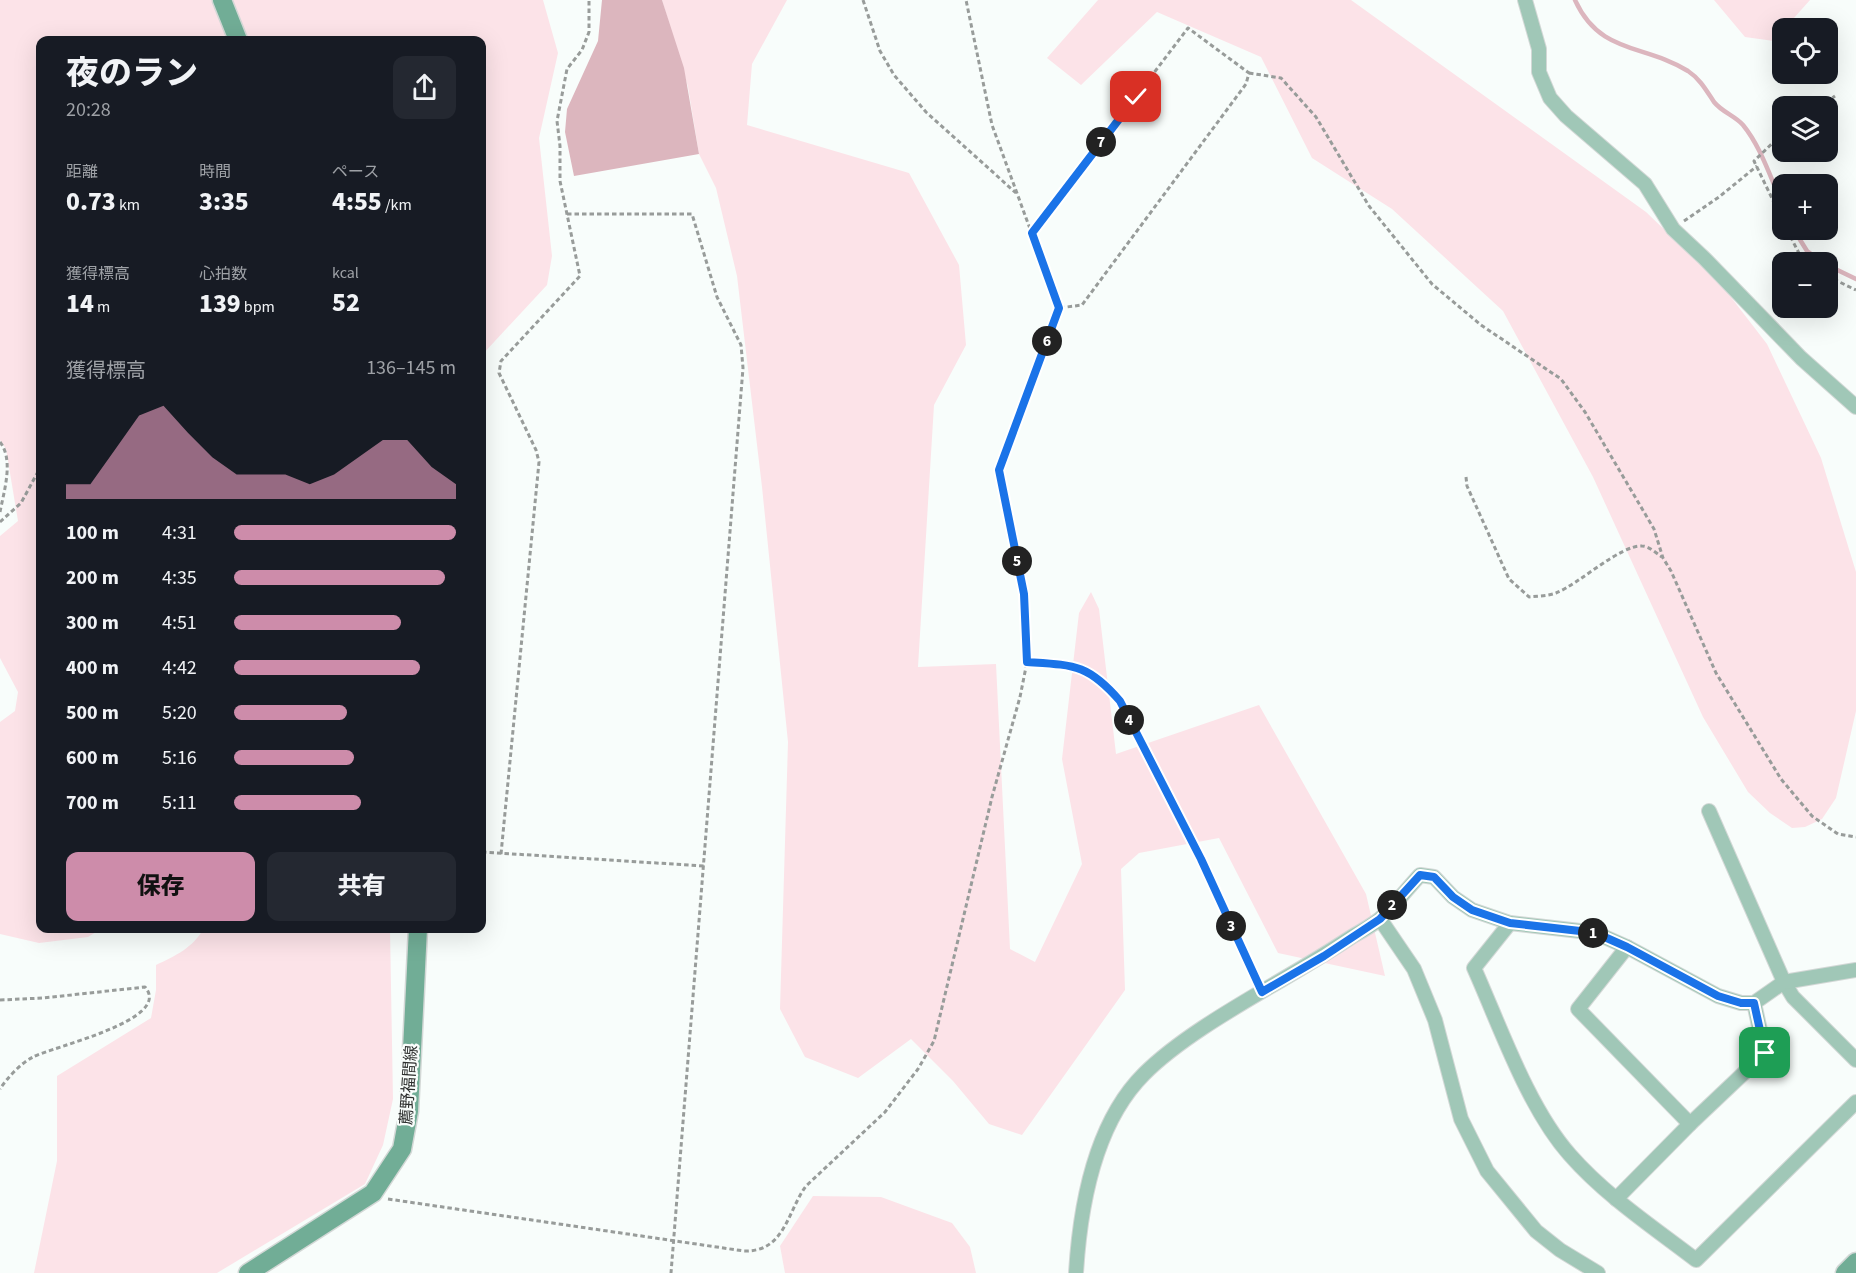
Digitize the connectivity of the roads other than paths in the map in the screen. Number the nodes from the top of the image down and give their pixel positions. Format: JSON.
{"nodes":[{"id":1,"x":222,"y":0,"type":"edge"},
{"id":2,"x":1525,"y":0,"type":"edge"},
{"id":3,"x":236,"y":36,"type":"edge"},
{"id":4,"x":1856,"y":407,"type":"edge"},
{"id":5,"x":1709,"y":811,"type":"dead end"},
{"id":6,"x":1380,"y":919,"type":"junction"},
{"id":7,"x":1510,"y":923,"type":"junction"},
{"id":8,"x":418,"y":933,"type":"edge"},
{"id":9,"x":1627,"y":947,"type":"junction"},
{"id":10,"x":1856,"y":970,"type":"edge"},
{"id":11,"x":1784,"y":982,"type":"junction"},
{"id":12,"x":1754,"y":1003,"type":"junction"},
{"id":13,"x":1856,"y":1060,"type":"edge"},
{"id":14,"x":1856,"y":1102,"type":"edge"},
{"id":15,"x":1690,"y":1124,"type":"junction"},
{"id":16,"x":1616,"y":1199,"type":"junction"},
{"id":17,"x":1856,"y":1262,"type":"edge"},
{"id":18,"x":248,"y":1273,"type":"edge"},
{"id":19,"x":1076,"y":1273,"type":"edge"},
{"id":20,"x":1598,"y":1273,"type":"edge"},
{"id":21,"x":1845,"y":1273,"type":"edge"}],
"edges":[{"from":1,"to":3,"type":"main road"},
{"from":2,"to":4,"type":"street"},
{"from":5,"to":11,"type":"street"},
{"from":6,"to":7,"type":"street"},
{"from":6,"to":19,"type":"street"},
{"from":6,"to":20,"type":"street"},
{"from":7,"to":9,"type":"street"},
{"from":7,"to":16,"type":"street"},
{"from":8,"to":18,"type":"main road","name":"薦野福間線"},
{"from":9,"to":12,"type":"street"},
{"from":9,"to":15,"type":"street"},
{"from":10,"to":11,"type":"street"},
{"from":11,"to":12,"type":"street"},
{"from":11,"to":13,"type":"street"},
{"from":12,"to":15,"type":"street"},
{"from":14,"to":16,"type":"street"},
{"from":15,"to":16,"type":"street"},
{"from":17,"to":21,"type":"main road"}]}
